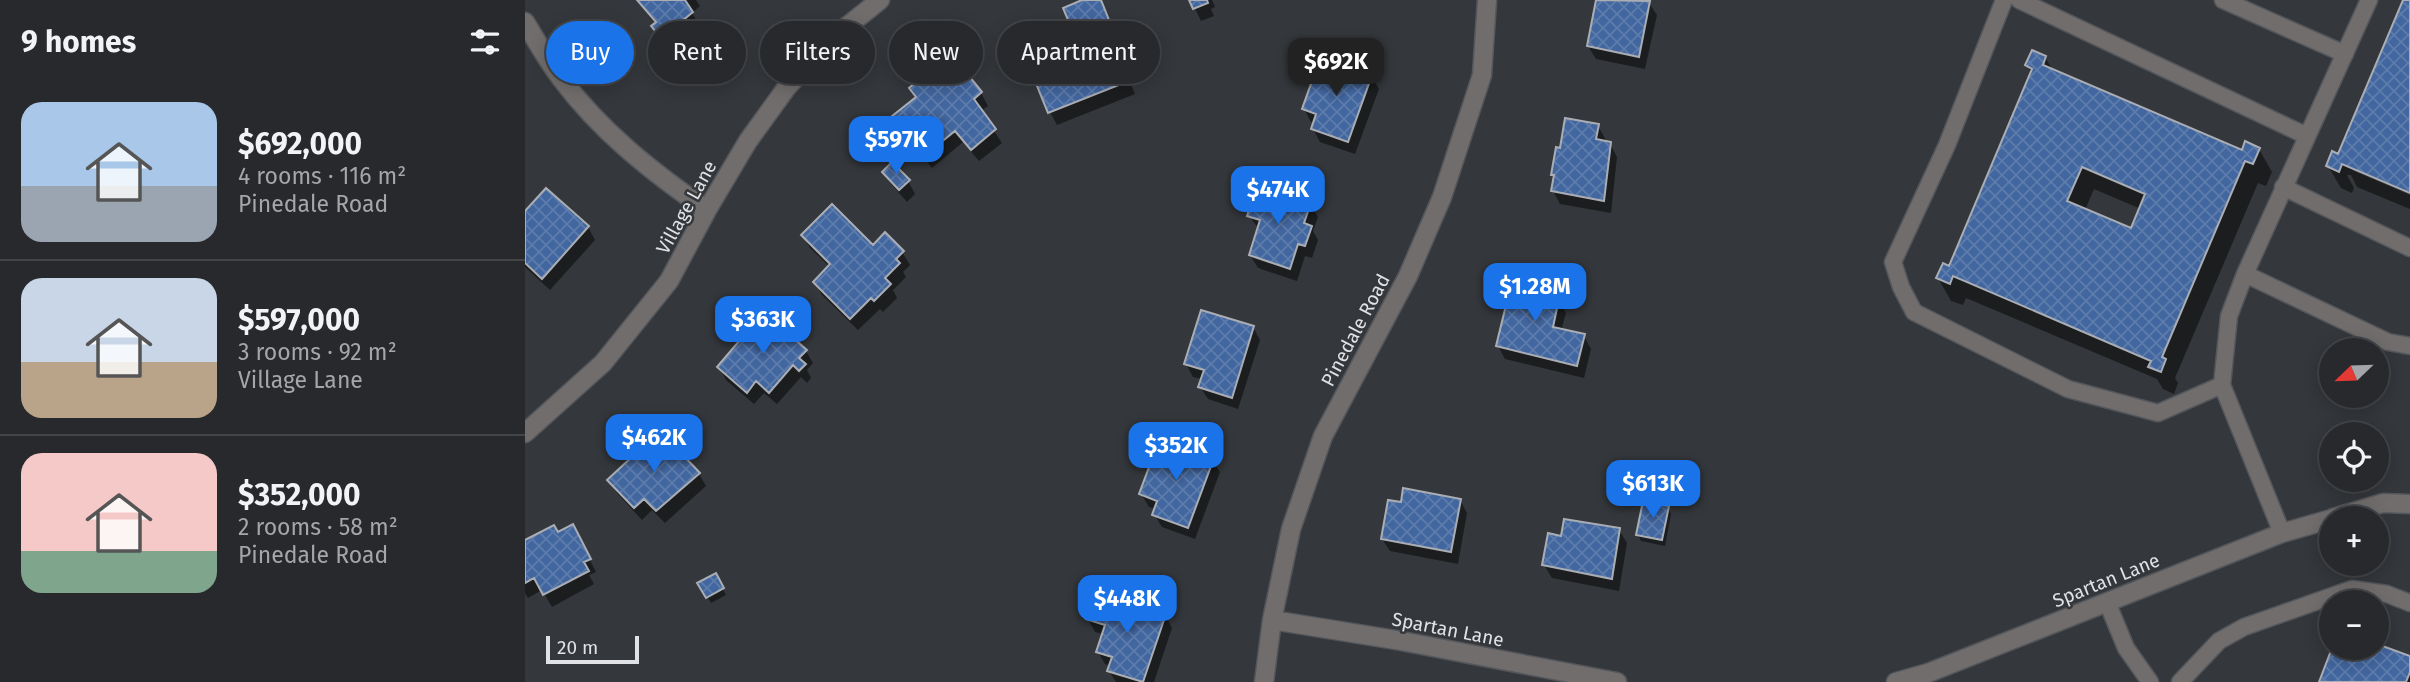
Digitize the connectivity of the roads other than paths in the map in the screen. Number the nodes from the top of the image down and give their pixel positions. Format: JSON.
{"nodes":[{"id":1,"x":880,"y":0,"type":"edge"},
{"id":2,"x":1487,"y":0,"type":"edge"},
{"id":3,"x":2004,"y":0,"type":"edge"},
{"id":4,"x":2019,"y":0,"type":"edge"},
{"id":5,"x":2223,"y":0,"type":"edge"},
{"id":6,"x":2369,"y":0,"type":"edge"},
{"id":7,"x":525,"y":22,"type":"edge"},
{"id":8,"x":2345,"y":54,"type":"junction"},
{"id":9,"x":2307,"y":136,"type":"junction"},
{"id":10,"x":2283,"y":187,"type":"junction"},
{"id":11,"x":707,"y":211,"type":"junction"},
{"id":12,"x":2410,"y":248,"type":"edge"},
{"id":13,"x":2245,"y":274,"type":"junction"},
{"id":14,"x":2410,"y":346,"type":"edge"},
{"id":15,"x":2222,"y":385,"type":"junction"},
{"id":16,"x":525,"y":433,"type":"edge"},
{"id":17,"x":2410,"y":504,"type":"edge"},
{"id":18,"x":2373,"y":506,"type":"edge"},
{"id":19,"x":2319,"y":522,"type":"edge"},
{"id":20,"x":2282,"y":533,"type":"junction"},
{"id":21,"x":2107,"y":602,"type":"junction"},
{"id":22,"x":2410,"y":603,"type":"edge"},
{"id":23,"x":1272,"y":620,"type":"junction"},
{"id":24,"x":1264,"y":682,"type":"edge"},
{"id":25,"x":1617,"y":682,"type":"edge"},
{"id":26,"x":1896,"y":682,"type":"edge"},
{"id":27,"x":2150,"y":682,"type":"edge"},
{"id":28,"x":2180,"y":682,"type":"edge"}],
"edges":[{"from":1,"to":11,"type":"street","name":"Village Lane"},
{"from":2,"to":23,"type":"street","name":"Pinedale Road"},
{"from":3,"to":15,"type":"lane"},
{"from":4,"to":9,"type":"lane"},
{"from":5,"to":8,"type":"lane"},
{"from":6,"to":8,"type":"lane"},
{"from":7,"to":11,"type":"street"},
{"from":8,"to":9,"type":"lane"},
{"from":9,"to":10,"type":"lane"},
{"from":10,"to":12,"type":"lane"},
{"from":10,"to":13,"type":"lane"},
{"from":11,"to":16,"type":"street","name":"Village Lane"},
{"from":13,"to":14,"type":"lane"},
{"from":13,"to":15,"type":"lane"},
{"from":15,"to":20,"type":"lane"},
{"from":17,"to":18,"type":"street","name":"Spartan Lane"},
{"from":19,"to":20,"type":"street","name":"Spartan Lane"},
{"from":20,"to":21,"type":"street","name":"Spartan Lane"},
{"from":21,"to":26,"type":"street","name":"Spartan Lane"},
{"from":21,"to":27,"type":"lane"},
{"from":22,"to":28,"type":"lane"},
{"from":23,"to":24,"type":"street","name":"Pinedale Road"},
{"from":23,"to":25,"type":"street","name":"Spartan Lane"}]}
